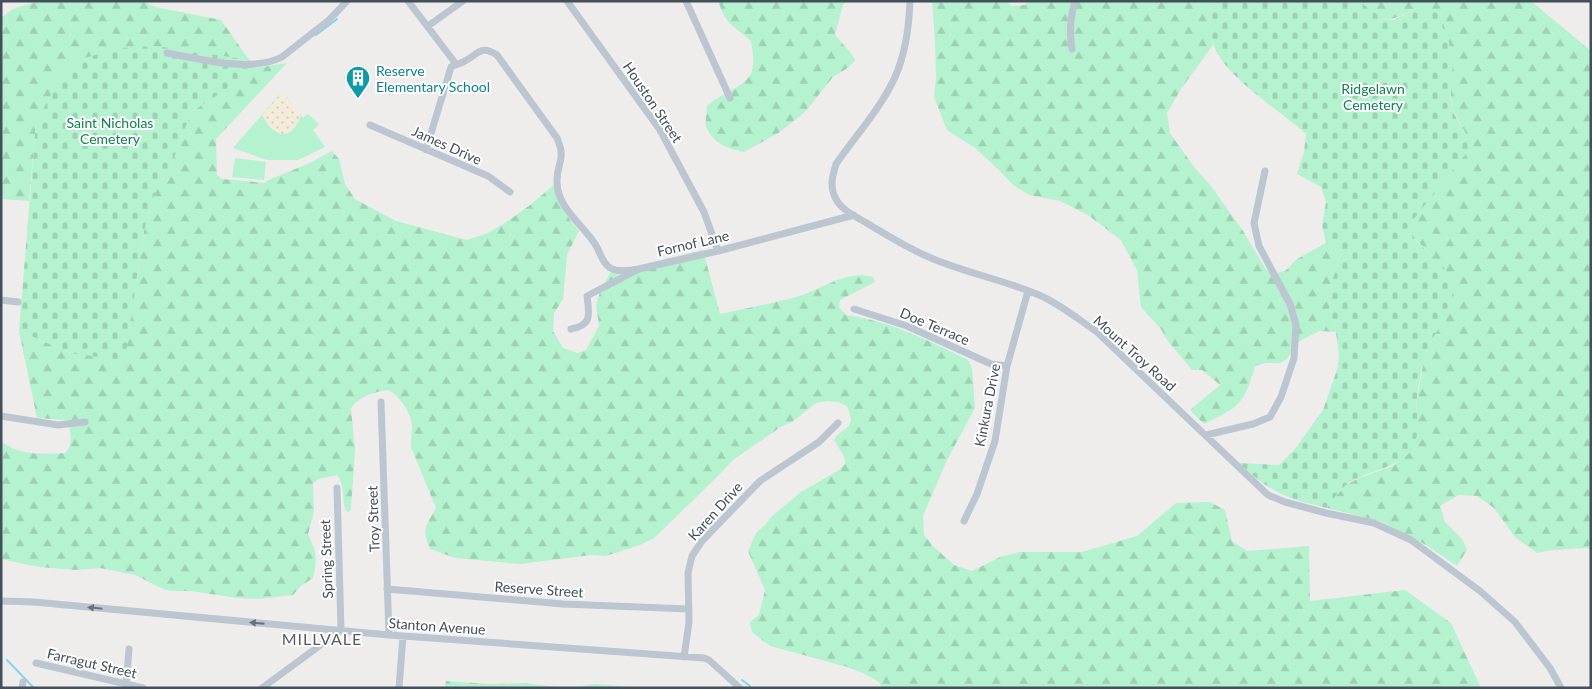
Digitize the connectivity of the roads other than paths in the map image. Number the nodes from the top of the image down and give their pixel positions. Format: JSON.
{"nodes":[{"id":1,"x":347,"y":1,"type":"edge"},
{"id":2,"x":408,"y":1,"type":"edge"},
{"id":3,"x":463,"y":1,"type":"edge"},
{"id":4,"x":567,"y":1,"type":"edge"},
{"id":5,"x":686,"y":1,"type":"edge"},
{"id":6,"x":910,"y":1,"type":"edge"},
{"id":7,"x":1075,"y":1,"type":"edge"},
{"id":8,"x":428,"y":26,"type":"junction"},
{"id":9,"x":1072,"y":49,"type":"dead end"},
{"id":10,"x":168,"y":53,"type":"dead end"},
{"id":11,"x":456,"y":64,"type":"junction"},
{"id":12,"x":730,"y":98,"type":"dead end"},
{"id":13,"x":370,"y":125,"type":"dead end"},
{"id":14,"x":426,"y":150,"type":"junction"},
{"id":15,"x":1265,"y":171,"type":"dead end"},
{"id":16,"x":510,"y":192,"type":"dead end"},
{"id":17,"x":854,"y":215,"type":"junction"},
{"id":18,"x":718,"y":250,"type":"junction"},
{"id":19,"x":638,"y":269,"type":"junction"},
{"id":20,"x":1028,"y":291,"type":"junction"},
{"id":21,"x":1,"y":300,"type":"edge"},
{"id":22,"x":18,"y":302,"type":"dead end"},
{"id":23,"x":854,"y":309,"type":"dead end"},
{"id":24,"x":571,"y":329,"type":"dead end"},
{"id":25,"x":1007,"y":366,"type":"junction"},
{"id":26,"x":381,"y":402,"type":"dead end"},
{"id":27,"x":1,"y":416,"type":"edge"},
{"id":28,"x":85,"y":422,"type":"dead end"},
{"id":29,"x":838,"y":423,"type":"dead end"},
{"id":30,"x":1206,"y":435,"type":"junction"},
{"id":31,"x":336,"y":488,"type":"dead end"},
{"id":32,"x":964,"y":521,"type":"dead end"},
{"id":33,"x":387,"y":589,"type":"junction"},
{"id":34,"x":1,"y":601,"type":"edge"},
{"id":35,"x":689,"y":609,"type":"junction"},
{"id":36,"x":341,"y":630,"type":"junction"},
{"id":37,"x":389,"y":635,"type":"junction"},
{"id":38,"x":403,"y":636,"type":"junction"},
{"id":39,"x":129,"y":649,"type":"dead end"},
{"id":40,"x":684,"y":657,"type":"junction"},
{"id":41,"x":36,"y":663,"type":"dead end"},
{"id":42,"x":126,"y":686,"type":"edge"},
{"id":43,"x":143,"y":688,"type":"edge"},
{"id":44,"x":262,"y":688,"type":"edge"},
{"id":45,"x":399,"y":688,"type":"edge"},
{"id":46,"x":740,"y":688,"type":"edge"},
{"id":47,"x":1561,"y":688,"type":"edge"}],
"edges":[{"from":1,"to":10,"type":"street"},
{"from":2,"to":8,"type":"street"},
{"from":3,"to":8,"type":"street"},
{"from":4,"to":18,"type":"street","name":"Houston Street"},
{"from":5,"to":12,"type":"street"},
{"from":6,"to":17,"type":"street","name":"Mount Troy Road"},
{"from":7,"to":9,"type":"street"},
{"from":8,"to":11,"type":"street"},
{"from":11,"to":14,"type":"street"},
{"from":11,"to":19,"type":"street"},
{"from":13,"to":14,"type":"street","name":"James Drive"},
{"from":14,"to":16,"type":"street","name":"James Drive"},
{"from":15,"to":30,"type":"street"},
{"from":17,"to":18,"type":"street","name":"Fornof Lane"},
{"from":17,"to":20,"type":"street","name":"Mount Troy Road"},
{"from":18,"to":19,"type":"street","name":"Fornof Lane"},
{"from":19,"to":24,"type":"street","name":"Fornof Lane"},
{"from":20,"to":25,"type":"street","name":"Kinkura Drive"},
{"from":20,"to":30,"type":"street","name":"Mount Troy Road"},
{"from":21,"to":22,"type":"street"},
{"from":23,"to":25,"type":"street","name":"Doe Terrace"},
{"from":25,"to":32,"type":"street","name":"Kinkura Drive"},
{"from":26,"to":33,"type":"street","name":"Troy Street"},
{"from":27,"to":28,"type":"street"},
{"from":29,"to":35,"type":"street","name":"Karen Drive"},
{"from":30,"to":47,"type":"street","name":"Mount Troy Road"},
{"from":31,"to":36,"type":"street","name":"Spring Street"},
{"from":33,"to":35,"type":"street","name":"Reserve Street"},
{"from":33,"to":37,"type":"street","name":"Troy Street"},
{"from":36,"to":34,"type":"street","name":"Stanton Avenue","one_way":true},
{"from":35,"to":40,"type":"street","name":"Karen Drive"},
{"from":36,"to":37,"type":"street","name":"Stanton Avenue"},
{"from":36,"to":44,"type":"street"},
{"from":37,"to":38,"type":"street","name":"Stanton Avenue"},
{"from":38,"to":40,"type":"street","name":"Stanton Avenue"},
{"from":38,"to":45,"type":"street"},
{"from":39,"to":42,"type":"street"},
{"from":40,"to":46,"type":"street","name":"Stanton Avenue"},
{"from":41,"to":42,"type":"street","name":"Farragut Street"},
{"from":42,"to":43,"type":"street","name":"Farragut Street"}]}
